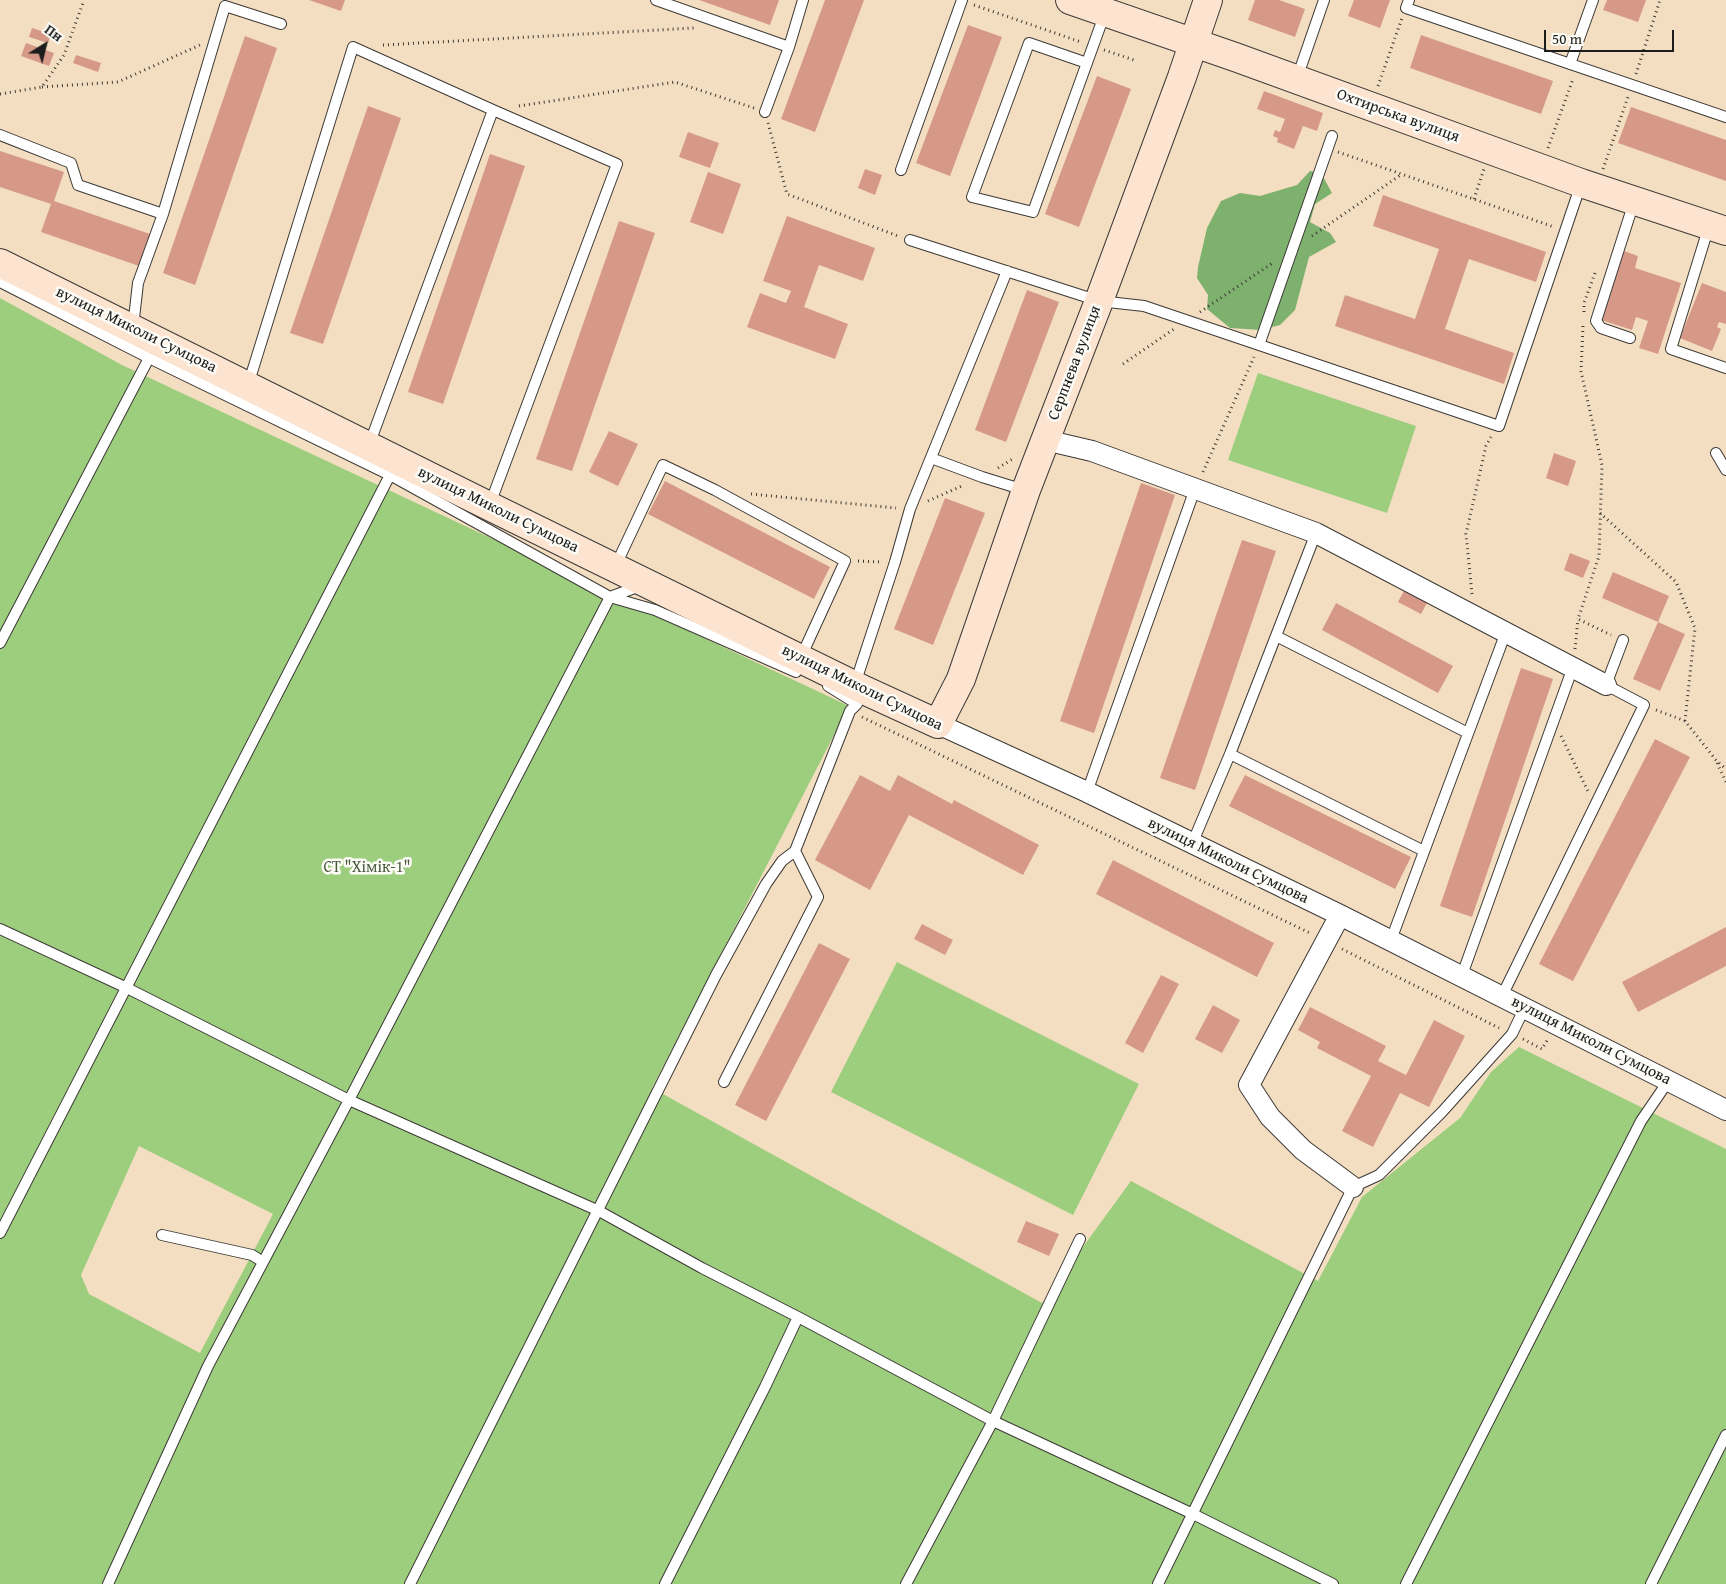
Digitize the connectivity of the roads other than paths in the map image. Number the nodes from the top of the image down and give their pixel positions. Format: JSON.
{"nodes":[{"id":1,"x":656,"y":0,"type":"edge"},
{"id":2,"x":803,"y":0,"type":"edge"},
{"id":3,"x":962,"y":0,"type":"edge"},
{"id":4,"x":1070,"y":0,"type":"edge"},
{"id":5,"x":1208,"y":0,"type":"edge"},
{"id":6,"x":1324,"y":0,"type":"edge"},
{"id":7,"x":1592,"y":0,"type":"edge"},
{"id":8,"x":1407,"y":4,"type":"edge"},
{"id":9,"x":1105,"y":13,"type":"junction"},
{"id":10,"x":281,"y":24,"type":"dead end"},
{"id":11,"x":1193,"y":43,"type":"junction"},
{"id":12,"x":789,"y":47,"type":"junction"},
{"id":13,"x":1087,"y":63,"type":"junction"},
{"id":14,"x":1574,"y":65,"type":"junction"},
{"id":15,"x":1296,"y":79,"type":"junction"},
{"id":16,"x":493,"y":110,"type":"junction"},
{"id":17,"x":765,"y":112,"type":"road end"},
{"id":18,"x":1726,"y":117,"type":"edge"},
{"id":19,"x":0,"y":135,"type":"edge"},
{"id":20,"x":1332,"y":136,"type":"dead end"},
{"id":21,"x":902,"y":170,"type":"dead end"},
{"id":22,"x":1592,"y":177,"type":"junction"},
{"id":23,"x":1635,"y":201,"type":"junction"},
{"id":24,"x":163,"y":214,"type":"junction"},
{"id":25,"x":1718,"y":228,"type":"edge"},
{"id":26,"x":910,"y":240,"type":"road end"},
{"id":27,"x":0,"y":262,"type":"edge"},
{"id":28,"x":1007,"y":271,"type":"junction"},
{"id":29,"x":0,"y":282,"type":"edge"},
{"id":30,"x":1099,"y":301,"type":"junction"},
{"id":31,"x":133,"y":328,"type":"junction"},
{"id":32,"x":1630,"y":338,"type":"dead end"},
{"id":33,"x":1259,"y":345,"type":"junction"},
{"id":34,"x":149,"y":358,"type":"junction"},
{"id":35,"x":1726,"y":368,"type":"edge"},
{"id":36,"x":247,"y":386,"type":"junction"},
{"id":37,"x":1045,"y":440,"type":"junction"},
{"id":38,"x":369,"y":445,"type":"junction"},
{"id":39,"x":1716,"y":453,"type":"dead end"},
{"id":40,"x":931,"y":458,"type":"junction"},
{"id":41,"x":1726,"y":470,"type":"edge"},
{"id":42,"x":390,"y":475,"type":"junction"},
{"id":43,"x":1195,"y":489,"type":"junction"},
{"id":44,"x":1026,"y":490,"type":"junction"},
{"id":45,"x":489,"y":506,"type":"junction"},
{"id":46,"x":1316,"y":533,"type":"junction"},
{"id":47,"x":615,"y":567,"type":"junction"},
{"id":48,"x":648,"y":583,"type":"junction"},
{"id":49,"x":610,"y":597,"type":"junction"},
{"id":50,"x":1506,"y":632,"type":"junction"},
{"id":51,"x":1276,"y":636,"type":"junction"},
{"id":52,"x":1623,"y":640,"type":"road end"},
{"id":53,"x":0,"y":643,"type":"edge"},
{"id":54,"x":802,"y":667,"type":"junction"},
{"id":55,"x":1573,"y":667,"type":"junction"},
{"id":56,"x":822,"y":683,"type":"dead end"},
{"id":57,"x":1606,"y":685,"type":"junction"},
{"id":58,"x":857,"y":698,"type":"junction"},
{"id":59,"x":938,"y":724,"type":"junction"},
{"id":60,"x":1468,"y":733,"type":"junction"},
{"id":61,"x":1230,"y":754,"type":"junction"},
{"id":62,"x":1087,"y":792,"type":"junction"},
{"id":63,"x":1192,"y":844,"type":"junction"},
{"id":64,"x":795,"y":851,"type":"junction"},
{"id":65,"x":1424,"y":851,"type":"junction"},
{"id":66,"x":1340,"y":914,"type":"junction"},
{"id":67,"x":0,"y":929,"type":"edge"},
{"id":68,"x":1391,"y":940,"type":"junction"},
{"id":69,"x":1462,"y":975,"type":"junction"},
{"id":70,"x":127,"y":988,"type":"junction"},
{"id":71,"x":1502,"y":996,"type":"junction"},
{"id":72,"x":1524,"y":1007,"type":"junction"},
{"id":73,"x":1669,"y":1080,"type":"junction"},
{"id":74,"x":724,"y":1082,"type":"dead end"},
{"id":75,"x":349,"y":1100,"type":"junction"},
{"id":76,"x":1726,"y":1110,"type":"edge"},
{"id":77,"x":1353,"y":1187,"type":"junction"},
{"id":78,"x":599,"y":1211,"type":"junction"},
{"id":79,"x":0,"y":1233,"type":"edge"},
{"id":80,"x":162,"y":1235,"type":"dead end"},
{"id":81,"x":1080,"y":1238,"type":"dead end"},
{"id":82,"x":263,"y":1262,"type":"junction"},
{"id":83,"x":798,"y":1316,"type":"junction"},
{"id":84,"x":993,"y":1421,"type":"junction"},
{"id":85,"x":1726,"y":1435,"type":"edge"},
{"id":86,"x":1193,"y":1514,"type":"junction"},
{"id":87,"x":108,"y":1584,"type":"edge"},
{"id":88,"x":410,"y":1584,"type":"edge"},
{"id":89,"x":665,"y":1584,"type":"edge"},
{"id":90,"x":906,"y":1584,"type":"edge"},
{"id":91,"x":1158,"y":1584,"type":"edge"},
{"id":92,"x":1333,"y":1584,"type":"edge"},
{"id":93,"x":1406,"y":1584,"type":"edge"},
{"id":94,"x":1652,"y":1584,"type":"edge"}],
"edges":[{"from":1,"to":12,"type":"lane"},
{"from":2,"to":12,"type":"lane"},
{"from":3,"to":21,"type":"lane"},
{"from":4,"to":9,"type":"street","name":"Охтирська вулиця"},
{"from":5,"to":11,"type":"street","name":"Серпнева вулиця"},
{"from":6,"to":15,"type":"lane"},
{"from":7,"to":14,"type":"lane"},
{"from":8,"to":14,"type":"lane"},
{"from":9,"to":11,"type":"street","name":"Охтирська вулиця"},
{"from":9,"to":13,"type":"lane"},
{"from":10,"to":24,"type":"lane"},
{"from":11,"to":15,"type":"street","name":"Охтирська вулиця"},
{"from":11,"to":30,"type":"street","name":"Серпнева вулиця"},
{"from":12,"to":17,"type":"lane"},
{"from":13,"to":13,"type":"lane"},
{"from":14,"to":18,"type":"lane"},
{"from":15,"to":22,"type":"street","name":"Охтирська вулиця"},
{"from":16,"to":36,"type":"lane"},
{"from":16,"to":38,"type":"lane"},
{"from":16,"to":45,"type":"lane"},
{"from":19,"to":24,"type":"lane"},
{"from":20,"to":33,"type":"lane"},
{"from":22,"to":23,"type":"street","name":"Охтирська вулиця"},
{"from":22,"to":33,"type":"lane"},
{"from":23,"to":25,"type":"street","name":"Охтирська вулиця"},
{"from":23,"to":32,"type":"lane"},
{"from":24,"to":31,"type":"lane"},
{"from":25,"to":35,"type":"lane"},
{"from":26,"to":28,"type":"lane"},
{"from":27,"to":31,"type":"street","name":"вулиця Миколи Сумцова"},
{"from":28,"to":30,"type":"lane"},
{"from":28,"to":40,"type":"lane"},
{"from":29,"to":34,"type":"lane"},
{"from":30,"to":33,"type":"lane"},
{"from":30,"to":37,"type":"street","name":"Серпнева вулиця"},
{"from":31,"to":36,"type":"street","name":"вулиця Миколи Сумцова"},
{"from":34,"to":42,"type":"lane"},
{"from":34,"to":53,"type":"lane"},
{"from":36,"to":38,"type":"street","name":"вулиця Миколи Сумцова"},
{"from":37,"to":43,"type":"street"},
{"from":37,"to":44,"type":"street","name":"Серпнева вулиця"},
{"from":38,"to":45,"type":"street","name":"вулиця Миколи Сумцова"},
{"from":39,"to":41,"type":"lane"},
{"from":40,"to":44,"type":"lane"},
{"from":40,"to":58,"type":"lane"},
{"from":42,"to":49,"type":"lane"},
{"from":42,"to":70,"type":"lane"},
{"from":43,"to":46,"type":"street"},
{"from":43,"to":62,"type":"lane"},
{"from":44,"to":59,"type":"street","name":"Серпнева вулиця"},
{"from":45,"to":47,"type":"street","name":"вулиця Миколи Сумцова"},
{"from":46,"to":50,"type":"street"},
{"from":46,"to":51,"type":"lane"},
{"from":47,"to":48,"type":"street","name":"вулиця Миколи Сумцова"},
{"from":47,"to":54,"type":"lane"},
{"from":48,"to":49,"type":"lane"},
{"from":48,"to":54,"type":"street","name":"вулиця Миколи Сумцова"},
{"from":49,"to":54,"type":"lane"},
{"from":49,"to":75,"type":"lane"},
{"from":50,"to":55,"type":"street"},
{"from":50,"to":60,"type":"lane"},
{"from":51,"to":60,"type":"lane"},
{"from":51,"to":61,"type":"lane"},
{"from":52,"to":57,"type":"lane"},
{"from":54,"to":58,"type":"street","name":"вулиця Миколи Сумцова"},
{"from":55,"to":57,"type":"street"},
{"from":55,"to":69,"type":"lane"},
{"from":56,"to":58,"type":"lane"},
{"from":57,"to":71,"type":"lane"},
{"from":58,"to":59,"type":"street","name":"вулиця Миколи Сумцова"},
{"from":58,"to":64,"type":"lane"},
{"from":59,"to":62,"type":"street","name":"вулиця Миколи Сумцова"},
{"from":60,"to":65,"type":"lane"},
{"from":61,"to":63,"type":"lane"},
{"from":61,"to":65,"type":"lane"},
{"from":62,"to":63,"type":"street","name":"вулиця Миколи Сумцова"},
{"from":63,"to":66,"type":"street","name":"вулиця Миколи Сумцова"},
{"from":64,"to":74,"type":"lane"},
{"from":64,"to":78,"type":"lane"},
{"from":65,"to":68,"type":"lane"},
{"from":66,"to":68,"type":"street","name":"вулиця Миколи Сумцова"},
{"from":66,"to":77,"type":"street"},
{"from":67,"to":70,"type":"lane"},
{"from":68,"to":69,"type":"street","name":"вулиця Миколи Сумцова"},
{"from":69,"to":71,"type":"street","name":"вулиця Миколи Сумцова"},
{"from":70,"to":75,"type":"lane"},
{"from":70,"to":79,"type":"lane"},
{"from":71,"to":72,"type":"street","name":"вулиця Миколи Сумцова"},
{"from":72,"to":73,"type":"street","name":"вулиця Миколи Сумцова"},
{"from":72,"to":77,"type":"lane"},
{"from":73,"to":76,"type":"street","name":"вулиця Миколи Сумцова"},
{"from":73,"to":93,"type":"lane"},
{"from":75,"to":78,"type":"lane"},
{"from":75,"to":82,"type":"lane"},
{"from":77,"to":86,"type":"lane"},
{"from":78,"to":83,"type":"lane"},
{"from":78,"to":88,"type":"lane"},
{"from":80,"to":82,"type":"lane"},
{"from":81,"to":84,"type":"lane"},
{"from":82,"to":87,"type":"lane"},
{"from":83,"to":84,"type":"lane"},
{"from":83,"to":89,"type":"lane"},
{"from":84,"to":86,"type":"lane"},
{"from":84,"to":90,"type":"lane"},
{"from":85,"to":94,"type":"lane"},
{"from":86,"to":91,"type":"lane"},
{"from":86,"to":92,"type":"lane"}]}
